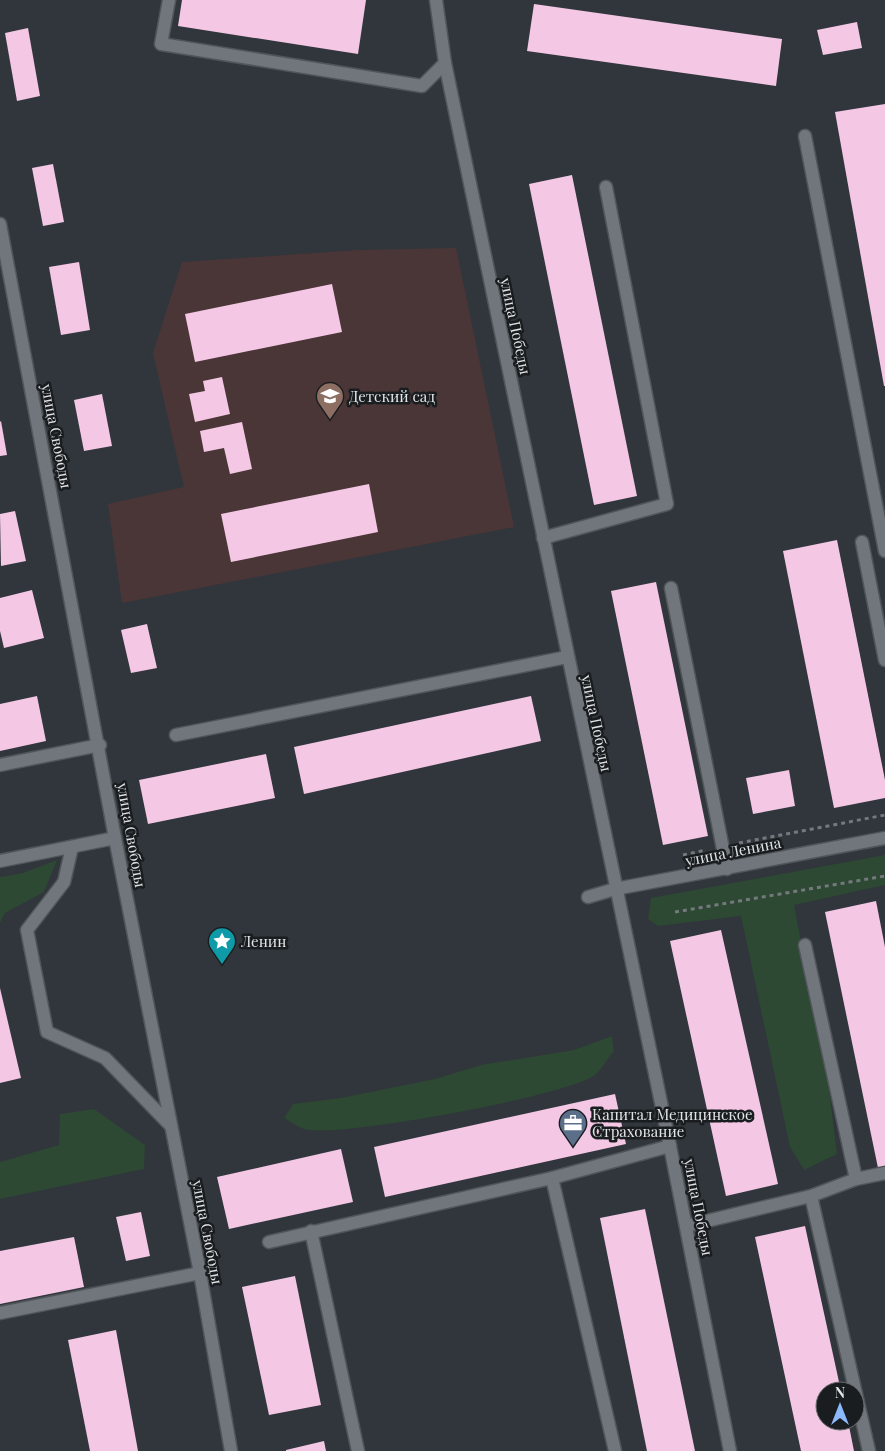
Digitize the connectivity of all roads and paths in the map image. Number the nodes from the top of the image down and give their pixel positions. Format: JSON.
{"nodes":[{"id":1,"x":169,"y":0,"type":"edge"},
{"id":2,"x":436,"y":0,"type":"edge"},
{"id":3,"x":445,"y":63,"type":"junction"},
{"id":4,"x":805,"y":136,"type":"dead end"},
{"id":5,"x":606,"y":187,"type":"dead end"},
{"id":6,"x":0,"y":224,"type":"edge"},
{"id":7,"x":543,"y":538,"type":"junction"},
{"id":8,"x":862,"y":542,"type":"dead end"},
{"id":9,"x":885,"y":551,"type":"edge"},
{"id":10,"x":672,"y":588,"type":"dead end"},
{"id":11,"x":567,"y":657,"type":"junction"},
{"id":12,"x":885,"y":660,"type":"edge"},
{"id":13,"x":176,"y":736,"type":"dead end"},
{"id":14,"x":100,"y":745,"type":"junction"},
{"id":15,"x":0,"y":765,"type":"edge"},
{"id":16,"x":885,"y":815,"type":"edge"},
{"id":17,"x":115,"y":838,"type":"junction"},
{"id":18,"x":885,"y":838,"type":"edge"},
{"id":19,"x":724,"y":846,"type":"junction"},
{"id":20,"x":72,"y":847,"type":"junction"},
{"id":21,"x":679,"y":856,"type":"dead end"},
{"id":22,"x":0,"y":861,"type":"edge"},
{"id":23,"x":727,"y":869,"type":"junction"},
{"id":24,"x":885,"y":876,"type":"edge"},
{"id":25,"x":615,"y":889,"type":"junction"},
{"id":26,"x":588,"y":897,"type":"dead end"},
{"id":27,"x":675,"y":912,"type":"dead end"},
{"id":28,"x":805,"y":945,"type":"dead end"},
{"id":29,"x":171,"y":1126,"type":"junction"},
{"id":30,"x":670,"y":1146,"type":"junction"},
{"id":31,"x":885,"y":1173,"type":"edge"},
{"id":32,"x":552,"y":1178,"type":"junction"},
{"id":33,"x":856,"y":1180,"type":"junction"},
{"id":34,"x":811,"y":1196,"type":"junction"},
{"id":35,"x":686,"y":1226,"type":"junction"},
{"id":36,"x":311,"y":1231,"type":"junction"},
{"id":37,"x":269,"y":1242,"type":"dead end"},
{"id":38,"x":200,"y":1273,"type":"junction"},
{"id":39,"x":0,"y":1313,"type":"edge"},
{"id":40,"x":231,"y":1451,"type":"edge"},
{"id":41,"x":358,"y":1451,"type":"edge"},
{"id":42,"x":615,"y":1451,"type":"edge"},
{"id":43,"x":730,"y":1451,"type":"edge"},
{"id":44,"x":869,"y":1451,"type":"edge"}],
"edges":[{"from":1,"to":3,"type":"street"},
{"from":2,"to":3,"type":"street","name":"улица Победы"},
{"from":3,"to":7,"type":"street","name":"улица Победы"},
{"from":4,"to":9,"type":"street"},
{"from":5,"to":7,"type":"street"},
{"from":6,"to":14,"type":"street","name":"улица Свободы"},
{"from":7,"to":11,"type":"street","name":"улица Победы"},
{"from":8,"to":12,"type":"street"},
{"from":10,"to":19,"type":"street"},
{"from":11,"to":13,"type":"street"},
{"from":11,"to":25,"type":"street","name":"улица Победы"},
{"from":14,"to":15,"type":"street"},
{"from":14,"to":17,"type":"street","name":"улица Свободы"},
{"from":16,"to":19,"type":"path"},
{"from":17,"to":20,"type":"street"},
{"from":17,"to":29,"type":"street","name":"улица Свободы"},
{"from":18,"to":23,"type":"street","name":"улица Ленина"},
{"from":19,"to":21,"type":"path"},
{"from":19,"to":23,"type":"street"},
{"from":20,"to":22,"type":"street"},
{"from":20,"to":29,"type":"street"},
{"from":23,"to":25,"type":"street","name":"улица Ленина"},
{"from":24,"to":27,"type":"path"},
{"from":25,"to":26,"type":"street","name":"улица Ленина"},
{"from":25,"to":30,"type":"street","name":"улица Победы"},
{"from":28,"to":33,"type":"street"},
{"from":29,"to":38,"type":"street","name":"улица Свободы"},
{"from":30,"to":32,"type":"street"},
{"from":30,"to":35,"type":"street","name":"улица Победы"},
{"from":31,"to":33,"type":"street"},
{"from":32,"to":36,"type":"street"},
{"from":32,"to":42,"type":"street"},
{"from":33,"to":34,"type":"street"},
{"from":34,"to":35,"type":"street"},
{"from":34,"to":44,"type":"street"},
{"from":35,"to":43,"type":"street","name":"улица Победы"},
{"from":36,"to":37,"type":"street"},
{"from":36,"to":41,"type":"street"},
{"from":38,"to":39,"type":"street"},
{"from":38,"to":40,"type":"street","name":"улица Свободы"}]}
